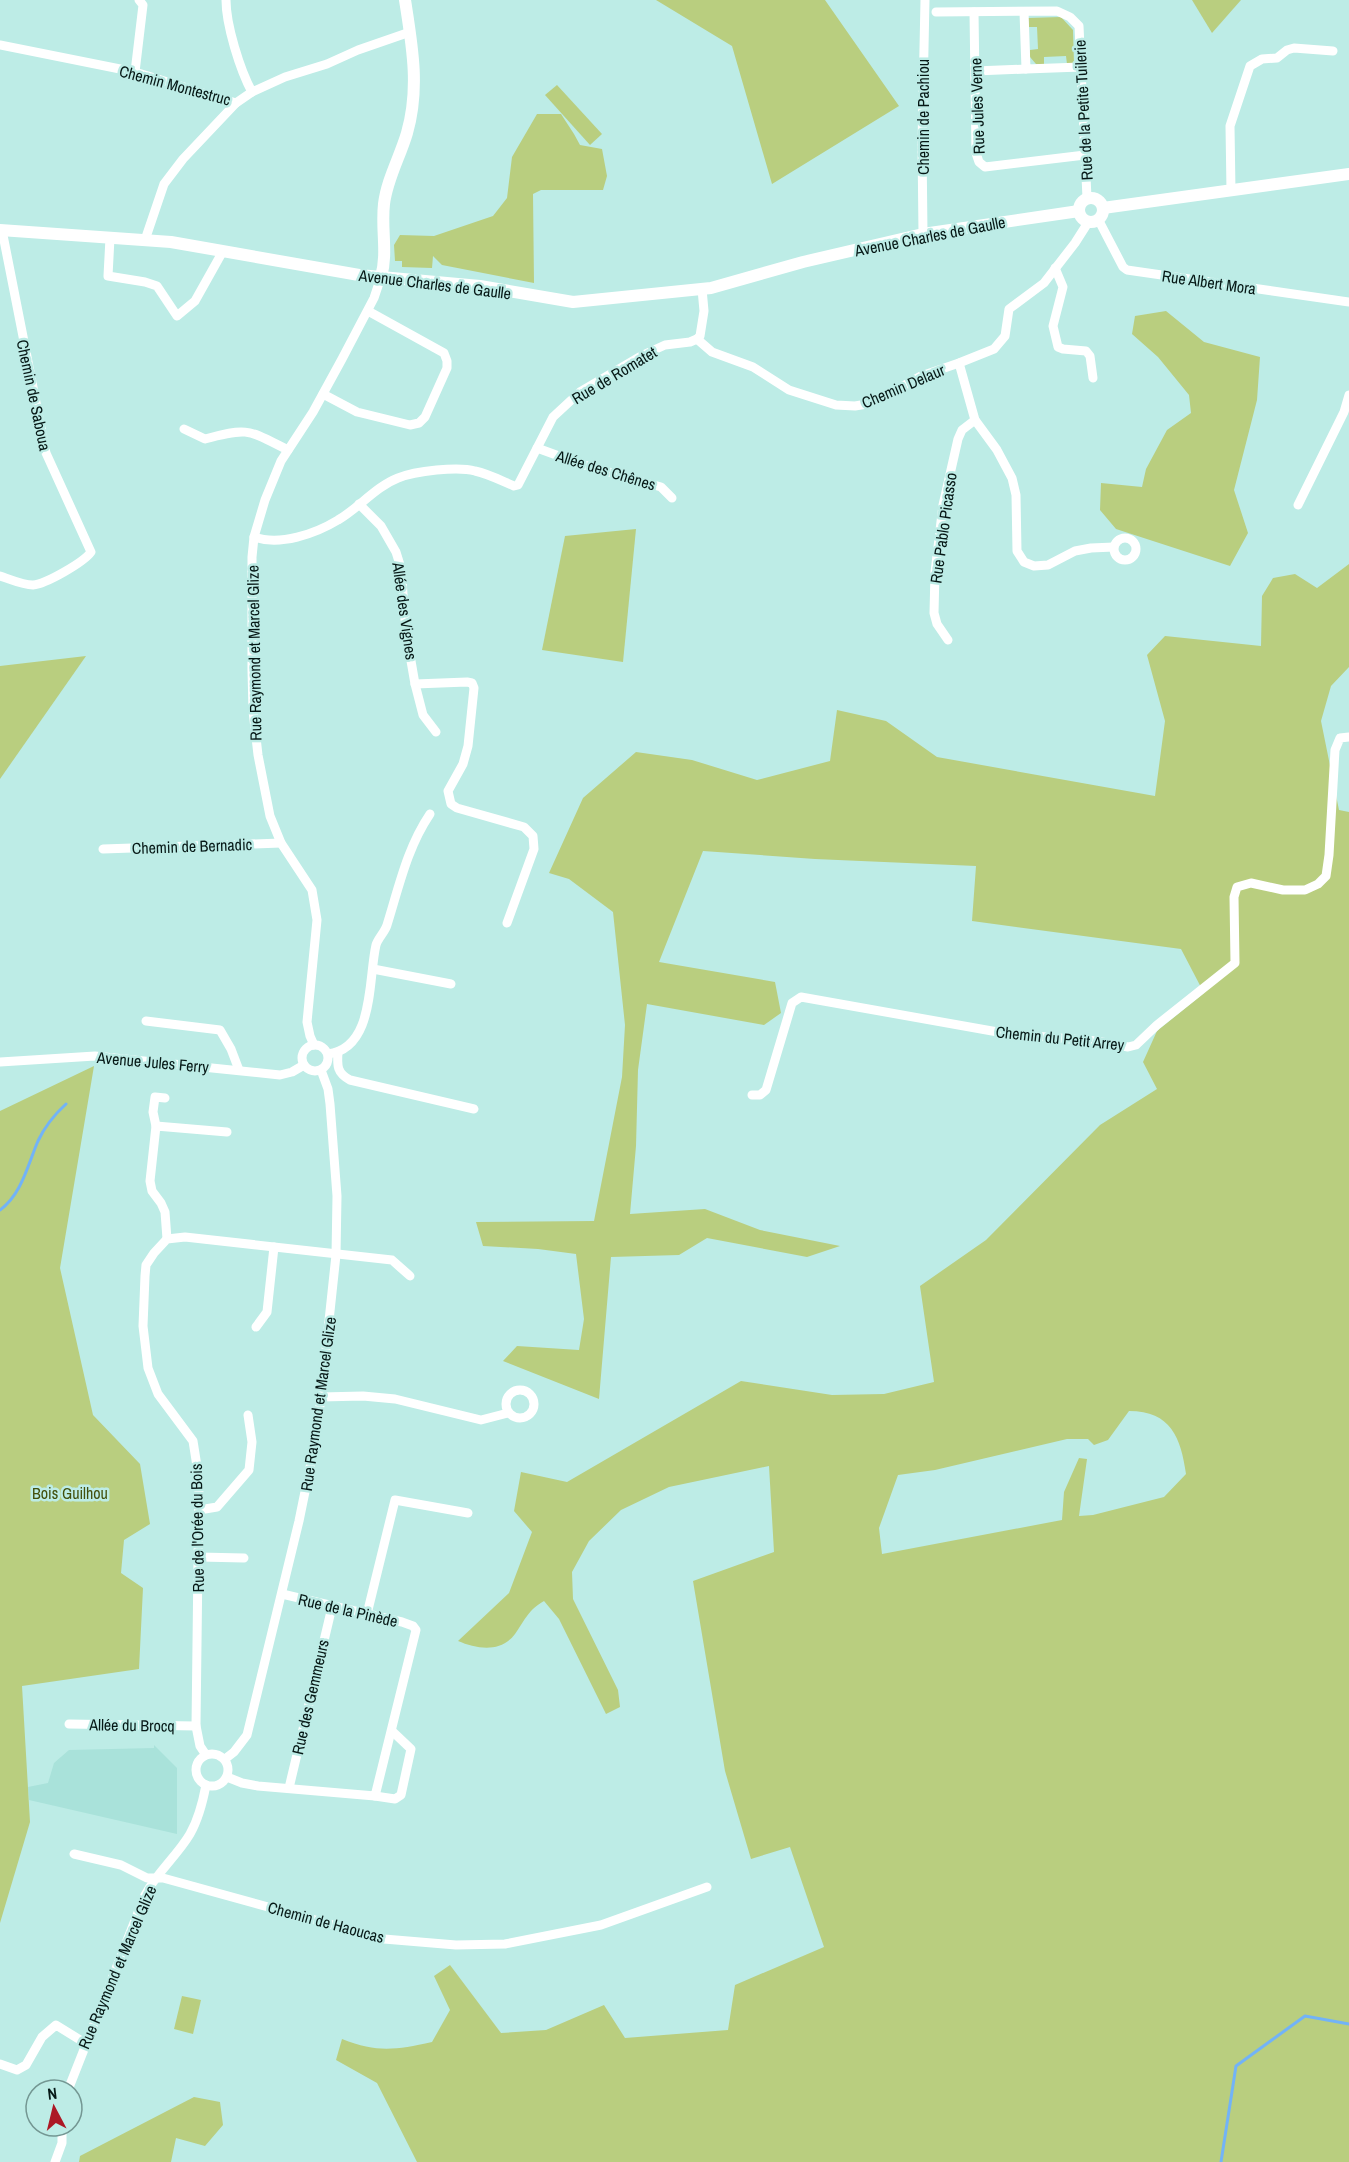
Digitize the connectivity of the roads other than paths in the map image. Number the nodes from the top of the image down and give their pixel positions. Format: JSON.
{"nodes":[{"id":1,"x":139,"y":0,"type":"edge"},
{"id":2,"x":226,"y":0,"type":"edge"},
{"id":3,"x":405,"y":0,"type":"edge"},
{"id":4,"x":925,"y":0,"type":"edge"},
{"id":5,"x":936,"y":12,"type":"dead end"},
{"id":6,"x":974,"y":12,"type":"junction"},
{"id":7,"x":1024,"y":12,"type":"junction"},
{"id":8,"x":410,"y":32,"type":"junction"},
{"id":9,"x":0,"y":45,"type":"edge"},
{"id":10,"x":1332,"y":51,"type":"dead end"},
{"id":11,"x":1081,"y":67,"type":"junction"},
{"id":12,"x":1026,"y":69,"type":"junction"},
{"id":13,"x":975,"y":71,"type":"junction"},
{"id":14,"x":135,"y":72,"type":"junction"},
{"id":15,"x":252,"y":92,"type":"junction"},
{"id":16,"x":236,"y":103,"type":"junction"},
{"id":17,"x":1086,"y":155,"type":"junction"},
{"id":18,"x":1349,"y":174,"type":"edge"},
{"id":19,"x":1231,"y":191,"type":"junction"},
{"id":20,"x":1087,"y":198,"type":"junction"},
{"id":21,"x":1079,"y":211,"type":"junction"},
{"id":22,"x":1096,"y":216,"type":"junction"},
{"id":23,"x":1,"y":230,"type":"edge"},
{"id":24,"x":923,"y":234,"type":"junction"},
{"id":25,"x":110,"y":238,"type":"junction"},
{"id":26,"x":145,"y":240,"type":"junction"},
{"id":27,"x":223,"y":251,"type":"junction"},
{"id":28,"x":1055,"y":268,"type":"junction"},
{"id":29,"x":381,"y":277,"type":"junction"},
{"id":30,"x":702,"y":289,"type":"junction"},
{"id":31,"x":1349,"y":302,"type":"edge"},
{"id":32,"x":368,"y":311,"type":"junction"},
{"id":33,"x":697,"y":339,"type":"junction"},
{"id":34,"x":959,"y":363,"type":"junction"},
{"id":35,"x":1093,"y":378,"type":"dead end"},
{"id":36,"x":323,"y":394,"type":"junction"},
{"id":37,"x":1349,"y":395,"type":"edge"},
{"id":38,"x":975,"y":420,"type":"junction"},
{"id":39,"x":184,"y":429,"type":"dead end"},
{"id":40,"x":537,"y":448,"type":"junction"},
{"id":41,"x":288,"y":450,"type":"junction"},
{"id":42,"x":672,"y":498,"type":"dead end"},
{"id":43,"x":359,"y":504,"type":"junction"},
{"id":44,"x":1298,"y":505,"type":"dead end"},
{"id":45,"x":254,"y":537,"type":"junction"},
{"id":46,"x":1114,"y":547,"type":"dead end"},
{"id":47,"x":0,"y":576,"type":"edge"},
{"id":48,"x":948,"y":640,"type":"dead end"},
{"id":49,"x":415,"y":684,"type":"junction"},
{"id":50,"x":436,"y":732,"type":"dead end"},
{"id":51,"x":1349,"y":737,"type":"edge"},
{"id":52,"x":430,"y":814,"type":"dead end"},
{"id":53,"x":281,"y":843,"type":"junction"},
{"id":54,"x":103,"y":849,"type":"dead end"},
{"id":55,"x":507,"y":923,"type":"dead end"},
{"id":56,"x":373,"y":969,"type":"junction"},
{"id":57,"x":452,"y":984,"type":"dead end"},
{"id":58,"x":146,"y":1022,"type":"dead end"},
{"id":59,"x":314,"y":1045,"type":"junction"},
{"id":60,"x":338,"y":1052,"type":"junction"},
{"id":61,"x":328,"y":1054,"type":"junction"},
{"id":62,"x":0,"y":1062,"type":"edge"},
{"id":63,"x":304,"y":1065,"type":"junction"},
{"id":64,"x":239,"y":1070,"type":"junction"},
{"id":65,"x":321,"y":1070,"type":"junction"},
{"id":66,"x":752,"y":1095,"type":"dead end"},
{"id":67,"x":165,"y":1098,"type":"dead end"},
{"id":68,"x":474,"y":1109,"type":"dead end"},
{"id":69,"x":156,"y":1126,"type":"junction"},
{"id":70,"x":227,"y":1132,"type":"dead end"},
{"id":71,"x":166,"y":1239,"type":"junction"},
{"id":72,"x":274,"y":1247,"type":"junction"},
{"id":73,"x":336,"y":1255,"type":"junction"},
{"id":74,"x":410,"y":1276,"type":"dead end"},
{"id":75,"x":256,"y":1327,"type":"dead end"},
{"id":76,"x":321,"y":1397,"type":"junction"},
{"id":77,"x":508,"y":1413,"type":"dead end"},
{"id":78,"x":248,"y":1415,"type":"dead end"},
{"id":79,"x":199,"y":1510,"type":"junction"},
{"id":80,"x":468,"y":1513,"type":"dead end"},
{"id":81,"x":199,"y":1557,"type":"junction"},
{"id":82,"x":244,"y":1558,"type":"dead end"},
{"id":83,"x":282,"y":1594,"type":"junction"},
{"id":84,"x":332,"y":1607,"type":"junction"},
{"id":85,"x":367,"y":1614,"type":"junction"},
{"id":86,"x":69,"y":1724,"type":"dead end"},
{"id":87,"x":196,"y":1725,"type":"junction"},
{"id":88,"x":392,"y":1731,"type":"junction"},
{"id":89,"x":206,"y":1755,"type":"junction"},
{"id":90,"x":225,"y":1759,"type":"junction"},
{"id":91,"x":227,"y":1777,"type":"junction"},
{"id":92,"x":206,"y":1785,"type":"junction"},
{"id":93,"x":288,"y":1788,"type":"junction"},
{"id":94,"x":375,"y":1796,"type":"junction"},
{"id":95,"x":74,"y":1854,"type":"dead end"},
{"id":96,"x":155,"y":1877,"type":"junction"},
{"id":97,"x":707,"y":1887,"type":"dead end"},
{"id":98,"x":85,"y":2043,"type":"junction"},
{"id":99,"x":0,"y":2064,"type":"edge"},
{"id":100,"x":72,"y":2078,"type":"edge"},
{"id":101,"x":62,"y":2138,"type":"edge"},
{"id":102,"x":55,"y":2162,"type":"edge"}],
"edges":[{"from":1,"to":14,"type":"street"},
{"from":2,"to":15,"type":"street"},
{"from":3,"to":8,"type":"street"},
{"from":4,"to":24,"type":"street","name":"Chemin de Pachiou"},
{"from":5,"to":6,"type":"street","name":"Rue de la Petite Tuilerie"},
{"from":6,"to":7,"type":"street","name":"Rue de la Petite Tuilerie"},
{"from":6,"to":13,"type":"street","name":"Rue Jules Verne"},
{"from":7,"to":11,"type":"street","name":"Rue de la Petite Tuilerie"},
{"from":7,"to":12,"type":"street"},
{"from":8,"to":15,"type":"street","name":"Chemin Montestruc"},
{"from":8,"to":29,"type":"street"},
{"from":9,"to":14,"type":"street","name":"Chemin Montestruc"},
{"from":10,"to":19,"type":"street"},
{"from":11,"to":12,"type":"street"},
{"from":11,"to":17,"type":"street","name":"Rue de la Petite Tuilerie"},
{"from":12,"to":13,"type":"street"},
{"from":13,"to":17,"type":"street","name":"Rue Jules Verne"},
{"from":14,"to":16,"type":"street","name":"Chemin Montestruc"},
{"from":15,"to":16,"type":"street","name":"Chemin Montestruc"},
{"from":16,"to":26,"type":"street"},
{"from":17,"to":20,"type":"street","name":"Rue de la Petite Tuilerie"},
{"from":18,"to":19,"type":"street"},
{"from":19,"to":22,"type":"street"},
{"from":20,"to":21,"type":"street"},
{"from":20,"to":22,"type":"street"},
{"from":21,"to":22,"type":"street"},
{"from":21,"to":24,"type":"street","name":"Avenue Charles de Gaulle"},
{"from":22,"to":28,"type":"street","name":"Chemin Delaur"},
{"from":22,"to":31,"type":"street","name":"Rue Albert Mora"},
{"from":23,"to":25,"type":"street","name":"Avenue Charles de Gaulle"},
{"from":23,"to":47,"type":"street","name":"Chemin de Saboua"},
{"from":24,"to":30,"type":"street","name":"Avenue Charles de Gaulle"},
{"from":25,"to":26,"type":"street","name":"Avenue Charles de Gaulle"},
{"from":25,"to":27,"type":"street"},
{"from":26,"to":27,"type":"street","name":"Avenue Charles de Gaulle"},
{"from":27,"to":29,"type":"street","name":"Avenue Charles de Gaulle"},
{"from":28,"to":34,"type":"street","name":"Chemin Delaur"},
{"from":28,"to":35,"type":"street"},
{"from":29,"to":30,"type":"street","name":"Avenue Charles de Gaulle"},
{"from":29,"to":32,"type":"street","name":"Rue Raymond et Marcel Glize"},
{"from":30,"to":33,"type":"street"},
{"from":32,"to":36,"type":"street","name":"Rue Raymond et Marcel Glize"},
{"from":32,"to":36,"type":"street"},
{"from":33,"to":34,"type":"street","name":"Chemin Delaur"},
{"from":33,"to":40,"type":"street","name":"Rue de Romatet"},
{"from":34,"to":38,"type":"street"},
{"from":36,"to":41,"type":"street","name":"Rue Raymond et Marcel Glize"},
{"from":37,"to":44,"type":"street"},
{"from":38,"to":46,"type":"street"},
{"from":38,"to":48,"type":"street","name":"Rue Pablo Picasso"},
{"from":39,"to":41,"type":"street"},
{"from":40,"to":42,"type":"street","name":"Allée des Chênes"},
{"from":40,"to":43,"type":"street","name":"Rue de Romatet"},
{"from":41,"to":45,"type":"street","name":"Rue Raymond et Marcel Glize"},
{"from":43,"to":45,"type":"street"},
{"from":43,"to":49,"type":"street","name":"Allée des Vignes"},
{"from":45,"to":53,"type":"street","name":"Rue Raymond et Marcel Glize"},
{"from":49,"to":50,"type":"street","name":"Allée des Vignes"},
{"from":49,"to":55,"type":"street"},
{"from":51,"to":66,"type":"street","name":"Chemin du Petit Arrey"},
{"from":52,"to":56,"type":"street"},
{"from":53,"to":54,"type":"street","name":"Chemin de Bernadic"},
{"from":53,"to":59,"type":"street","name":"Rue Raymond et Marcel Glize"},
{"from":56,"to":57,"type":"street"},
{"from":56,"to":60,"type":"street"},
{"from":58,"to":64,"type":"street"},
{"from":59,"to":61,"type":"street"},
{"from":59,"to":63,"type":"street"},
{"from":60,"to":61,"type":"street"},
{"from":60,"to":68,"type":"street"},
{"from":61,"to":65,"type":"street"},
{"from":62,"to":64,"type":"street","name":"Avenue Jules Ferry"},
{"from":63,"to":64,"type":"street","name":"Avenue Jules Ferry"},
{"from":63,"to":65,"type":"street"},
{"from":65,"to":73,"type":"street","name":"Rue Raymond et Marcel Glize"},
{"from":67,"to":69,"type":"street"},
{"from":69,"to":70,"type":"street"},
{"from":69,"to":71,"type":"street"},
{"from":71,"to":72,"type":"street"},
{"from":71,"to":79,"type":"street","name":"Rue de l'Orée du Bois"},
{"from":72,"to":73,"type":"street"},
{"from":72,"to":75,"type":"street"},
{"from":73,"to":74,"type":"street"},
{"from":73,"to":76,"type":"street","name":"Rue Raymond et Marcel Glize"},
{"from":76,"to":77,"type":"street"},
{"from":76,"to":83,"type":"street","name":"Rue Raymond et Marcel Glize"},
{"from":78,"to":79,"type":"street"},
{"from":79,"to":81,"type":"street","name":"Rue de l'Orée du Bois"},
{"from":80,"to":85,"type":"street"},
{"from":81,"to":82,"type":"street"},
{"from":81,"to":87,"type":"street","name":"Rue de l'Orée du Bois"},
{"from":83,"to":84,"type":"street","name":"Rue de la Pinède"},
{"from":83,"to":90,"type":"street","name":"Rue Raymond et Marcel Glize"},
{"from":84,"to":85,"type":"street","name":"Rue de la Pinède"},
{"from":84,"to":93,"type":"street","name":"Rue des Gemmeurs"},
{"from":85,"to":88,"type":"street","name":"Rue de la Pinède"},
{"from":86,"to":87,"type":"street","name":"Allée du Brocq"},
{"from":87,"to":89,"type":"street","name":"Rue de l'Orée du Bois"},
{"from":88,"to":94,"type":"street","name":"Rue de la Pinède"},
{"from":88,"to":94,"type":"street"},
{"from":89,"to":90,"type":"street"},
{"from":89,"to":92,"type":"street"},
{"from":90,"to":91,"type":"street"},
{"from":91,"to":92,"type":"street"},
{"from":91,"to":93,"type":"street"},
{"from":92,"to":96,"type":"street","name":"Rue Raymond et Marcel Glize"},
{"from":93,"to":94,"type":"street"},
{"from":95,"to":96,"type":"street","name":"Chemin de Haoucas"},
{"from":96,"to":97,"type":"street","name":"Chemin de Haoucas"},
{"from":96,"to":98,"type":"street","name":"Rue Raymond et Marcel Glize"},
{"from":98,"to":99,"type":"street"},
{"from":98,"to":100,"type":"street","name":"Rue Raymond et Marcel Glize"},
{"from":101,"to":102,"type":"street"}]}
